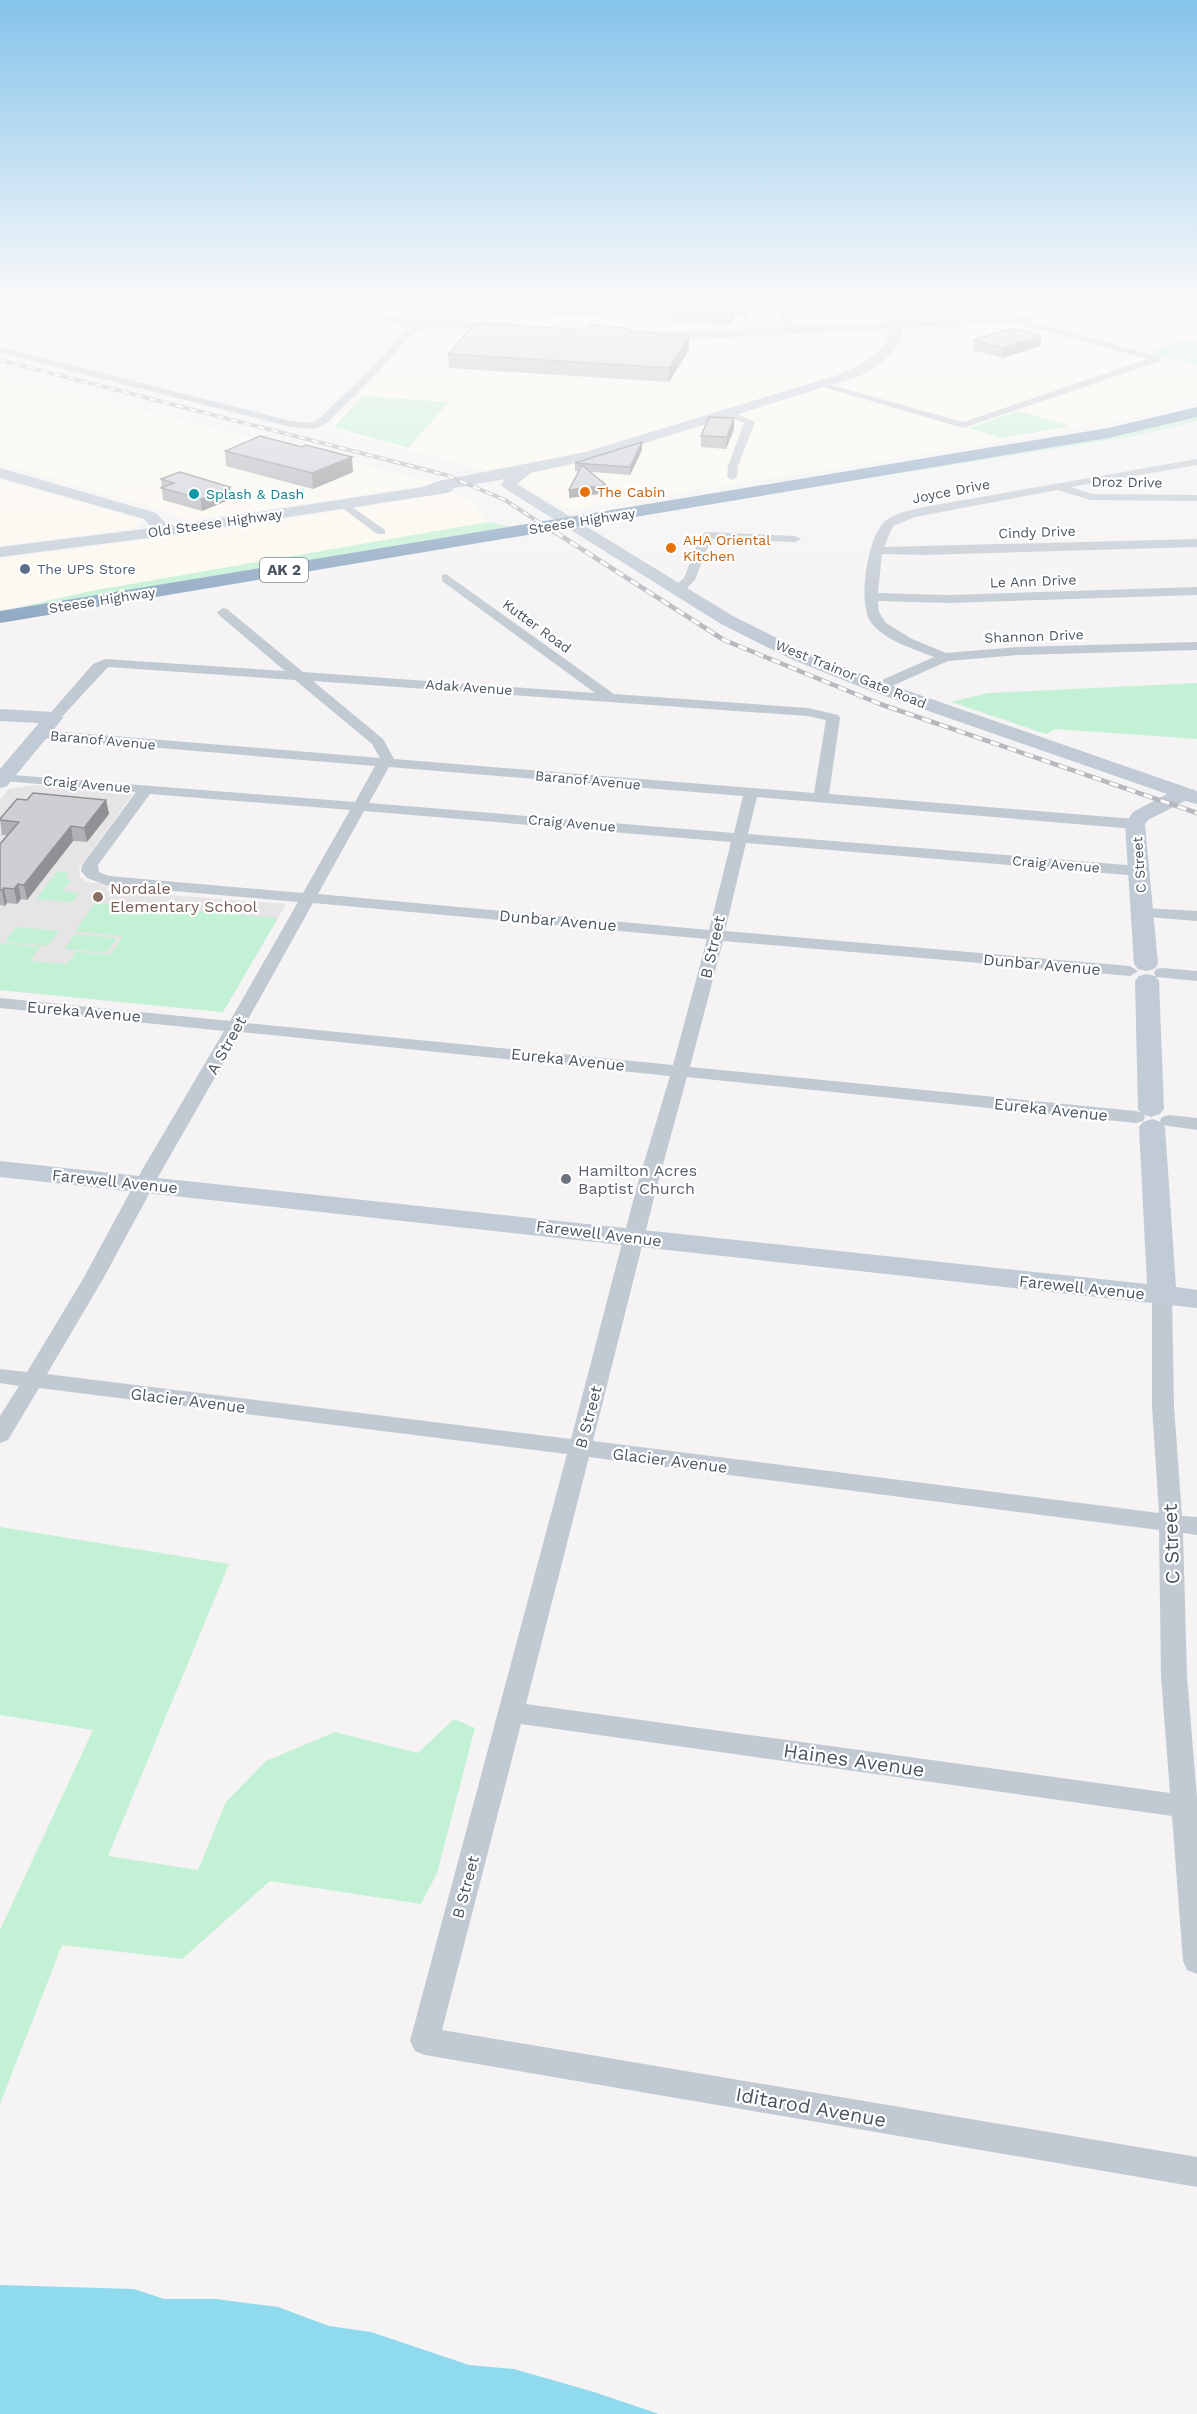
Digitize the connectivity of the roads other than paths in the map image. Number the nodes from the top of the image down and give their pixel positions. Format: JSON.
{"nodes":[{"id":1,"x":254,"y":415,"type":"edge"},
{"id":2,"x":329,"y":415,"type":"edge"},
{"id":3,"x":723,"y":415,"type":"edge"},
{"id":4,"x":732,"y":415,"type":"edge"},
{"id":5,"x":926,"y":415,"type":"edge"},
{"id":6,"x":994,"y":415,"type":"edge"},
{"id":7,"x":1186,"y":415,"type":"edge"},
{"id":8,"x":1197,"y":425,"type":"edge"},
{"id":9,"x":1197,"y":462,"type":"edge"},
{"id":10,"x":516,"y":472,"type":"junction"},
{"id":11,"x":0,"y":473,"type":"edge"},
{"id":12,"x":732,"y":477,"type":"dead end"},
{"id":13,"x":489,"y":481,"type":"junction"},
{"id":14,"x":1058,"y":487,"type":"junction"},
{"id":15,"x":429,"y":489,"type":"junction"},
{"id":16,"x":1197,"y":498,"type":"edge"},
{"id":17,"x":529,"y":499,"type":"junction"},
{"id":18,"x":345,"y":504,"type":"junction"},
{"id":19,"x":573,"y":526,"type":"junction"},
{"id":20,"x":164,"y":531,"type":"junction"},
{"id":21,"x":381,"y":532,"type":"dead end"},
{"id":22,"x":795,"y":539,"type":"dead end"},
{"id":23,"x":1197,"y":543,"type":"edge"},
{"id":24,"x":878,"y":550,"type":"junction"},
{"id":25,"x":0,"y":552,"type":"edge"},
{"id":26,"x":446,"y":578,"type":"dead end"},
{"id":27,"x":678,"y":590,"type":"junction"},
{"id":28,"x":1197,"y":591,"type":"edge"},
{"id":29,"x":870,"y":597,"type":"junction"},
{"id":30,"x":223,"y":612,"type":"dead end"},
{"id":31,"x":0,"y":617,"type":"edge"},
{"id":32,"x":0,"y":627,"type":"edge"},
{"id":33,"x":1197,"y":646,"type":"edge"},
{"id":34,"x":945,"y":657,"type":"junction"},
{"id":35,"x":300,"y":675,"type":"junction"},
{"id":36,"x":878,"y":687,"type":"junction"},
{"id":37,"x":609,"y":697,"type":"junction"},
{"id":38,"x":0,"y":715,"type":"edge"},
{"id":39,"x":53,"y":718,"type":"junction"},
{"id":40,"x":40,"y":734,"type":"junction"},
{"id":41,"x":386,"y":764,"type":"junction"},
{"id":42,"x":2,"y":779,"type":"edge"},
{"id":43,"x":147,"y":788,"type":"junction"},
{"id":44,"x":751,"y":793,"type":"junction"},
{"id":45,"x":1193,"y":794,"type":"edge"},
{"id":46,"x":821,"y":798,"type":"junction"},
{"id":47,"x":361,"y":806,"type":"junction"},
{"id":48,"x":1136,"y":824,"type":"junction"},
{"id":49,"x":738,"y":838,"type":"junction"},
{"id":50,"x":1139,"y":871,"type":"junction"},
{"id":51,"x":307,"y":898,"type":"junction"},
{"id":52,"x":1142,"y":913,"type":"junction"},
{"id":53,"x":1197,"y":916,"type":"edge"},
{"id":54,"x":714,"y":936,"type":"junction"},
{"id":55,"x":1147,"y":972,"type":"junction"},
{"id":56,"x":1197,"y":976,"type":"edge"},
{"id":57,"x":0,"y":1004,"type":"edge"},
{"id":58,"x":237,"y":1026,"type":"junction"},
{"id":59,"x":681,"y":1071,"type":"junction"},
{"id":60,"x":1152,"y":1119,"type":"junction"},
{"id":61,"x":1197,"y":1124,"type":"edge"},
{"id":62,"x":0,"y":1168,"type":"edge"},
{"id":63,"x":145,"y":1184,"type":"junction"},
{"id":64,"x":634,"y":1238,"type":"junction"},
{"id":65,"x":1162,"y":1296,"type":"junction"},
{"id":66,"x":1197,"y":1299,"type":"edge"},
{"id":67,"x":0,"y":1376,"type":"edge"},
{"id":68,"x":34,"y":1380,"type":"junction"},
{"id":69,"x":0,"y":1435,"type":"edge"},
{"id":70,"x":580,"y":1449,"type":"junction"},
{"id":71,"x":1171,"y":1523,"type":"junction"},
{"id":72,"x":1197,"y":1526,"type":"edge"},
{"id":73,"x":510,"y":1712,"type":"junction"},
{"id":74,"x":1192,"y":1808,"type":"edge"},
{"id":75,"x":1197,"y":1961,"type":"edge"},
{"id":76,"x":425,"y":2041,"type":"joint"},
{"id":77,"x":1197,"y":2172,"type":"edge"}],
"edges":[{"from":1,"to":2,"type":"street"},
{"from":3,"to":10,"type":"street","name":"Old Steese Highway"},
{"from":4,"to":12,"type":"street"},
{"from":5,"to":6,"type":"street"},
{"from":7,"to":19,"type":"highway","name":"Steese Highway","number":"AK 2"},
{"from":8,"to":19,"type":"highway","name":"Steese Highway","number":"AK 2"},
{"from":9,"to":14,"type":"street","name":"Joyce Drive"},
{"from":10,"to":13,"type":"street","name":"Old Steese Highway"},
{"from":10,"to":15,"type":"street","name":"Old Steese Highway"},
{"from":10,"to":17,"type":"street","name":"West Trainor Gate Road"},
{"from":11,"to":20,"type":"street"},
{"from":13,"to":15,"type":"street","name":"Old Steese Highway"},
{"from":13,"to":17,"type":"street","name":"West Trainor Gate Road"},
{"from":14,"to":16,"type":"street","name":"Droz Drive"},
{"from":14,"to":24,"type":"street","name":"Joyce Drive"},
{"from":15,"to":18,"type":"street","name":"Old Steese Highway"},
{"from":17,"to":19,"type":"street","name":"West Trainor Gate Road"},
{"from":18,"to":20,"type":"street","name":"Old Steese Highway"},
{"from":18,"to":21,"type":"street"},
{"from":19,"to":27,"type":"street","name":"West Trainor Gate Road"},
{"from":19,"to":31,"type":"highway","name":"Steese Highway","number":"AK 2"},
{"from":19,"to":32,"type":"highway","name":"Steese Highway","number":"AK 2"},
{"from":20,"to":25,"type":"street","name":"Old Steese Highway"},
{"from":22,"to":27,"type":"street"},
{"from":23,"to":24,"type":"street","name":"Cindy Drive"},
{"from":24,"to":29,"type":"street","name":"Joyce Drive"},
{"from":26,"to":37,"type":"street","name":"Kutter Road"},
{"from":27,"to":36,"type":"street","name":"West Trainor Gate Road"},
{"from":28,"to":29,"type":"street","name":"Le Ann Drive"},
{"from":29,"to":34,"type":"street","name":"Joyce Drive"},
{"from":30,"to":35,"type":"street"},
{"from":33,"to":34,"type":"street","name":"Shannon Drive"},
{"from":34,"to":36,"type":"street","name":"Shannon Drive"},
{"from":35,"to":37,"type":"street","name":"Adak Avenue"},
{"from":35,"to":39,"type":"street","name":"Adak Avenue"},
{"from":35,"to":41,"type":"street"},
{"from":36,"to":45,"type":"street","name":"West Trainor Gate Road"},
{"from":37,"to":46,"type":"street","name":"Adak Avenue"},
{"from":38,"to":39,"type":"street"},
{"from":39,"to":40,"type":"street"},
{"from":40,"to":41,"type":"street","name":"Baranof Avenue"},
{"from":40,"to":42,"type":"street"},
{"from":41,"to":44,"type":"street","name":"Baranof Avenue"},
{"from":41,"to":47,"type":"street","name":"A Street"},
{"from":42,"to":43,"type":"street","name":"Craig Avenue"},
{"from":43,"to":47,"type":"street","name":"Craig Avenue"},
{"from":43,"to":51,"type":"street","name":"Dunbar Avenue"},
{"from":44,"to":46,"type":"street","name":"Baranof Avenue"},
{"from":44,"to":49,"type":"street","name":"B Street"},
{"from":45,"to":48,"type":"street","name":"C Street"},
{"from":46,"to":48,"type":"street","name":"Baranof Avenue"},
{"from":47,"to":49,"type":"street","name":"Craig Avenue"},
{"from":47,"to":51,"type":"street","name":"A Street"},
{"from":48,"to":50,"type":"street","name":"C Street"},
{"from":49,"to":50,"type":"street","name":"Craig Avenue"},
{"from":49,"to":54,"type":"street","name":"B Street"},
{"from":50,"to":52,"type":"street","name":"C Street"},
{"from":51,"to":54,"type":"street","name":"Dunbar Avenue"},
{"from":51,"to":58,"type":"street","name":"A Street"},
{"from":52,"to":53,"type":"street"},
{"from":52,"to":55,"type":"street","name":"C Street"},
{"from":54,"to":55,"type":"street","name":"Dunbar Avenue"},
{"from":54,"to":59,"type":"street","name":"B Street"},
{"from":55,"to":56,"type":"street","name":"Dunbar Avenue"},
{"from":55,"to":60,"type":"street","name":"C Street"},
{"from":57,"to":58,"type":"street","name":"Eureka Avenue"},
{"from":58,"to":59,"type":"street","name":"Eureka Avenue"},
{"from":58,"to":63,"type":"street","name":"A Street"},
{"from":59,"to":60,"type":"street","name":"Eureka Avenue"},
{"from":59,"to":64,"type":"street","name":"B Street"},
{"from":60,"to":61,"type":"street","name":"Eureka Avenue"},
{"from":60,"to":65,"type":"street","name":"C Street"},
{"from":62,"to":63,"type":"street","name":"Farewell Avenue"},
{"from":63,"to":64,"type":"street","name":"Farewell Avenue"},
{"from":63,"to":68,"type":"street","name":"A Street"},
{"from":64,"to":65,"type":"street","name":"Farewell Avenue"},
{"from":64,"to":70,"type":"street","name":"B Street"},
{"from":65,"to":66,"type":"street","name":"Farewell Avenue"},
{"from":65,"to":71,"type":"street","name":"C Street"},
{"from":67,"to":68,"type":"street","name":"Glacier Avenue"},
{"from":68,"to":69,"type":"street","name":"A Street"},
{"from":68,"to":70,"type":"street","name":"Glacier Avenue"},
{"from":70,"to":71,"type":"street","name":"Glacier Avenue"},
{"from":70,"to":73,"type":"street","name":"B Street"},
{"from":71,"to":72,"type":"street","name":"Glacier Avenue"},
{"from":71,"to":74,"type":"street","name":"C Street"},
{"from":73,"to":74,"type":"street","name":"Haines Avenue"},
{"from":73,"to":76,"type":"street","name":"B Street"},
{"from":74,"to":75,"type":"street","name":"C Street"},
{"from":76,"to":77,"type":"street","name":"Iditarod Avenue"}]}
